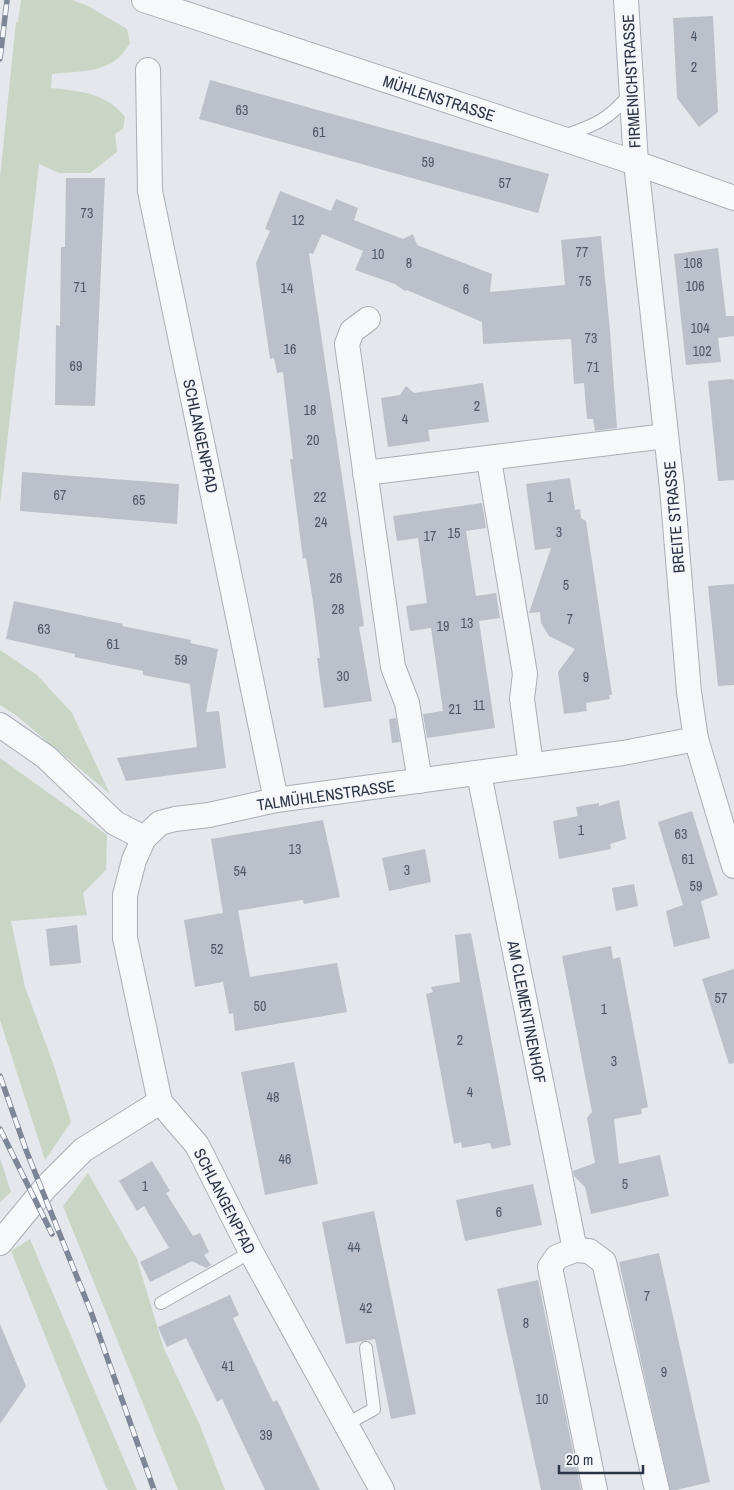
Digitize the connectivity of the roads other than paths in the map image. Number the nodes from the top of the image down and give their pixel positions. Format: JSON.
{"nodes":[{"id":1,"x":144,"y":0,"type":"edge"},
{"id":2,"x":626,"y":0,"type":"edge"},
{"id":3,"x":148,"y":70,"type":"dead end"},
{"id":4,"x":631,"y":92,"type":"junction"},
{"id":5,"x":560,"y":138,"type":"junction"},
{"id":6,"x":636,"y":163,"type":"junction"},
{"id":7,"x":734,"y":198,"type":"edge"},
{"id":8,"x":368,"y":319,"type":"dead end"},
{"id":9,"x":666,"y":436,"type":"junction"},
{"id":10,"x":489,"y":460,"type":"junction"},
{"id":11,"x":366,"y":473,"type":"junction"},
{"id":12,"x":0,"y":725,"type":"edge"},
{"id":13,"x":696,"y":739,"type":"junction"},
{"id":14,"x":531,"y":765,"type":"junction"},
{"id":15,"x":479,"y":774,"type":"junction"},
{"id":16,"x":420,"y":782,"type":"junction"},
{"id":17,"x":276,"y":800,"type":"junction"},
{"id":18,"x":144,"y":838,"type":"junction"},
{"id":19,"x":734,"y":866,"type":"edge"},
{"id":20,"x":160,"y":1102,"type":"junction"},
{"id":21,"x":0,"y":1243,"type":"edge"},
{"id":22,"x":575,"y":1250,"type":"junction"},
{"id":23,"x":251,"y":1252,"type":"junction"},
{"id":24,"x":161,"y":1303,"type":"dead end"},
{"id":25,"x":366,"y":1348,"type":"dead end"},
{"id":26,"x":345,"y":1425,"type":"junction"},
{"id":27,"x":382,"y":1490,"type":"edge"},
{"id":28,"x":595,"y":1490,"type":"edge"},
{"id":29,"x":657,"y":1490,"type":"edge"}],
"edges":[{"from":1,"to":5,"type":"street","name":"MÜHLENSTRASSE"},
{"from":2,"to":4,"type":"street","name":"FIRMENICHSTRASSE"},
{"from":3,"to":17,"type":"street","name":"SCHLANGENPFAD"},
{"from":4,"to":5,"type":"lane"},
{"from":4,"to":6,"type":"street","name":"FIRMENICHSTRASSE"},
{"from":5,"to":6,"type":"street","name":"MÜHLENSTRASSE"},
{"from":6,"to":7,"type":"street","name":"MÜHLENSTRASSE"},
{"from":6,"to":9,"type":"street","name":"BREITE STRASSE"},
{"from":8,"to":11,"type":"street"},
{"from":9,"to":10,"type":"street"},
{"from":9,"to":13,"type":"street","name":"BREITE STRASSE"},
{"from":10,"to":11,"type":"street"},
{"from":10,"to":14,"type":"street"},
{"from":11,"to":16,"type":"street"},
{"from":12,"to":18,"type":"street"},
{"from":13,"to":14,"type":"street","name":"TALMÜHLENSTRASSE"},
{"from":13,"to":19,"type":"street","name":"BREITE STRASSE"},
{"from":14,"to":15,"type":"street","name":"TALMÜHLENSTRASSE"},
{"from":15,"to":16,"type":"street","name":"TALMÜHLENSTRASSE"},
{"from":15,"to":22,"type":"street","name":"AM CLEMENTINENHOF"},
{"from":16,"to":17,"type":"street","name":"TALMÜHLENSTRASSE"},
{"from":17,"to":18,"type":"street","name":"TALMÜHLENSTRASSE"},
{"from":18,"to":20,"type":"street","name":"SCHLANGENPFAD"},
{"from":20,"to":21,"type":"street"},
{"from":20,"to":23,"type":"street","name":"SCHLANGENPFAD"},
{"from":22,"to":28,"type":"street"},
{"from":22,"to":29,"type":"street"},
{"from":23,"to":24,"type":"lane"},
{"from":23,"to":26,"type":"street","name":"SCHLANGENPFAD"},
{"from":25,"to":26,"type":"lane"},
{"from":26,"to":27,"type":"street","name":"SCHLANGENPFAD"}]}
